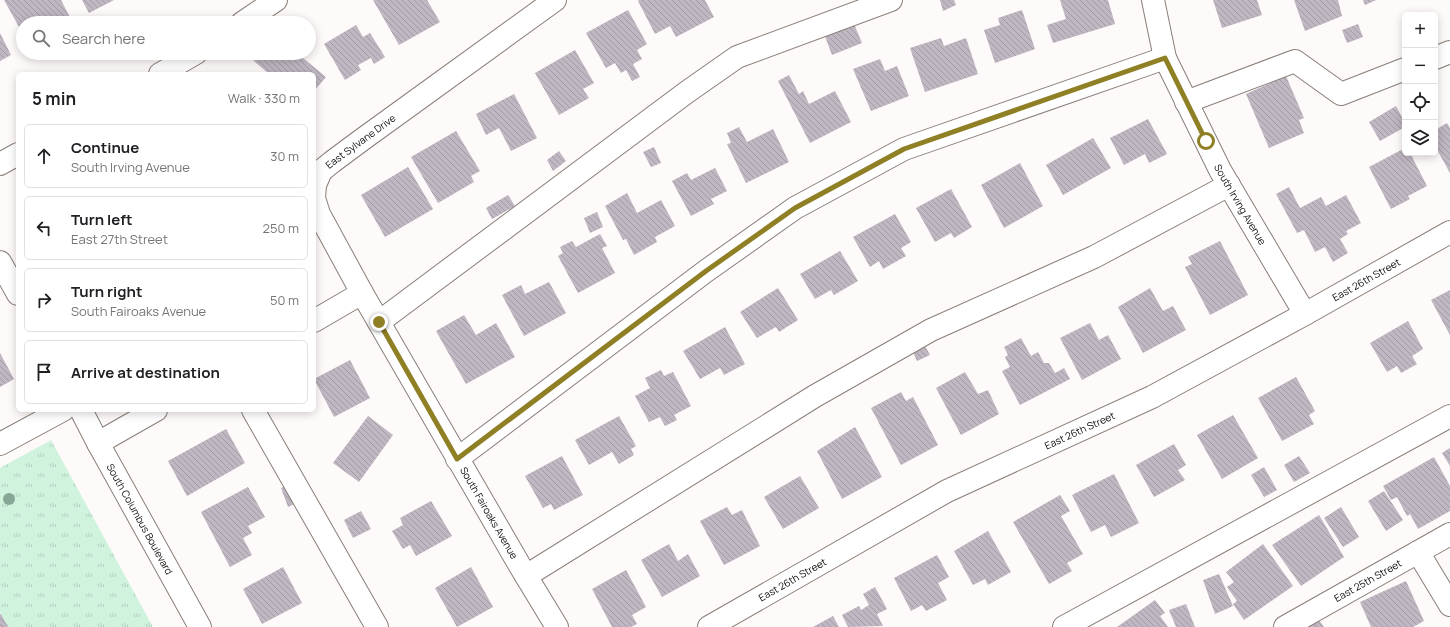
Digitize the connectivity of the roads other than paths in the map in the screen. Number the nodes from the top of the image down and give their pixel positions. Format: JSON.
{"nodes":[{"id":1,"x":276,"y":0,"type":"edge"},
{"id":2,"x":555,"y":0,"type":"edge"},
{"id":3,"x":891,"y":0,"type":"edge"},
{"id":4,"x":1153,"y":0,"type":"edge"},
{"id":5,"x":252,"y":16,"type":"edge"},
{"id":6,"x":1450,"y":52,"type":"edge"},
{"id":7,"x":1438,"y":57,"type":"edge"},
{"id":8,"x":1165,"y":58,"type":"junction"},
{"id":9,"x":184,"y":60,"type":"edge"},
{"id":10,"x":1402,"y":70,"type":"edge"},
{"id":11,"x":163,"y":72,"type":"edge"},
{"id":12,"x":1186,"y":102,"type":"junction"},
{"id":13,"x":16,"y":155,"type":"edge"},
{"id":14,"x":0,"y":164,"type":"edge"},
{"id":15,"x":316,"y":182,"type":"edge"},
{"id":16,"x":1230,"y":185,"type":"junction"},
{"id":17,"x":316,"y":204,"type":"edge"},
{"id":18,"x":1450,"y":232,"type":"edge"},
{"id":19,"x":3,"y":272,"type":"edge"},
{"id":20,"x":16,"y":291,"type":"edge"},
{"id":21,"x":362,"y":293,"type":"junction"},
{"id":22,"x":1305,"y":314,"type":"junction"},
{"id":23,"x":316,"y":320,"type":"edge"},
{"id":24,"x":379,"y":322,"type":"junction"},
{"id":25,"x":59,"y":412,"type":"edge"},
{"id":26,"x":83,"y":412,"type":"edge"},
{"id":27,"x":152,"y":412,"type":"edge"},
{"id":28,"x":254,"y":412,"type":"edge"},
{"id":29,"x":1450,"y":416,"type":"edge"},
{"id":30,"x":98,"y":443,"type":"junction"},
{"id":31,"x":0,"y":444,"type":"edge"},
{"id":32,"x":457,"y":459,"type":"junction"},
{"id":33,"x":1450,"y":534,"type":"edge"},
{"id":34,"x":1418,"y":552,"type":"junction"},
{"id":35,"x":526,"y":576,"type":"junction"},
{"id":36,"x":1450,"y":605,"type":"edge"},
{"id":37,"x":200,"y":627,"type":"edge"},
{"id":38,"x":378,"y":627,"type":"edge"},
{"id":39,"x":557,"y":627,"type":"edge"},
{"id":40,"x":709,"y":627,"type":"edge"},
{"id":41,"x":1064,"y":627,"type":"edge"},
{"id":42,"x":1285,"y":627,"type":"edge"}],
"edges":[{"from":1,"to":5,"type":"street"},
{"from":2,"to":15,"type":"street","name":"East Sylvane Drive"},
{"from":3,"to":24,"type":"street"},
{"from":4,"to":8,"type":"street","name":"South Irving Avenue"},
{"from":6,"to":7,"type":"street"},
{"from":8,"to":12,"type":"street","name":"South Irving Avenue"},
{"from":8,"to":32,"type":"street"},
{"from":9,"to":11,"type":"street"},
{"from":10,"to":12,"type":"street"},
{"from":12,"to":16,"type":"street","name":"South Irving Avenue"},
{"from":13,"to":14,"type":"street"},
{"from":16,"to":22,"type":"street","name":"South Irving Avenue"},
{"from":16,"to":35,"type":"street"},
{"from":17,"to":21,"type":"street","name":"East Sylvane Drive"},
{"from":18,"to":22,"type":"street","name":"East 26th Street"},
{"from":19,"to":20,"type":"street"},
{"from":21,"to":23,"type":"street"},
{"from":21,"to":24,"type":"street","name":"South Fairoaks Avenue"},
{"from":22,"to":40,"type":"street","name":"East 26th Street"},
{"from":24,"to":32,"type":"street","name":"South Fairoaks Avenue"},
{"from":25,"to":31,"type":"street"},
{"from":26,"to":30,"type":"street","name":"South Columbus Boulevard"},
{"from":27,"to":30,"type":"street"},
{"from":28,"to":38,"type":"street"},
{"from":29,"to":41,"type":"street"},
{"from":30,"to":37,"type":"street","name":"South Columbus Boulevard"},
{"from":32,"to":35,"type":"street","name":"South Fairoaks Avenue"},
{"from":33,"to":34,"type":"street","name":"East 25th Street"},
{"from":34,"to":36,"type":"street"},
{"from":34,"to":42,"type":"street","name":"East 25th Street"},
{"from":35,"to":39,"type":"street","name":"South Fairoaks Avenue"}]}
